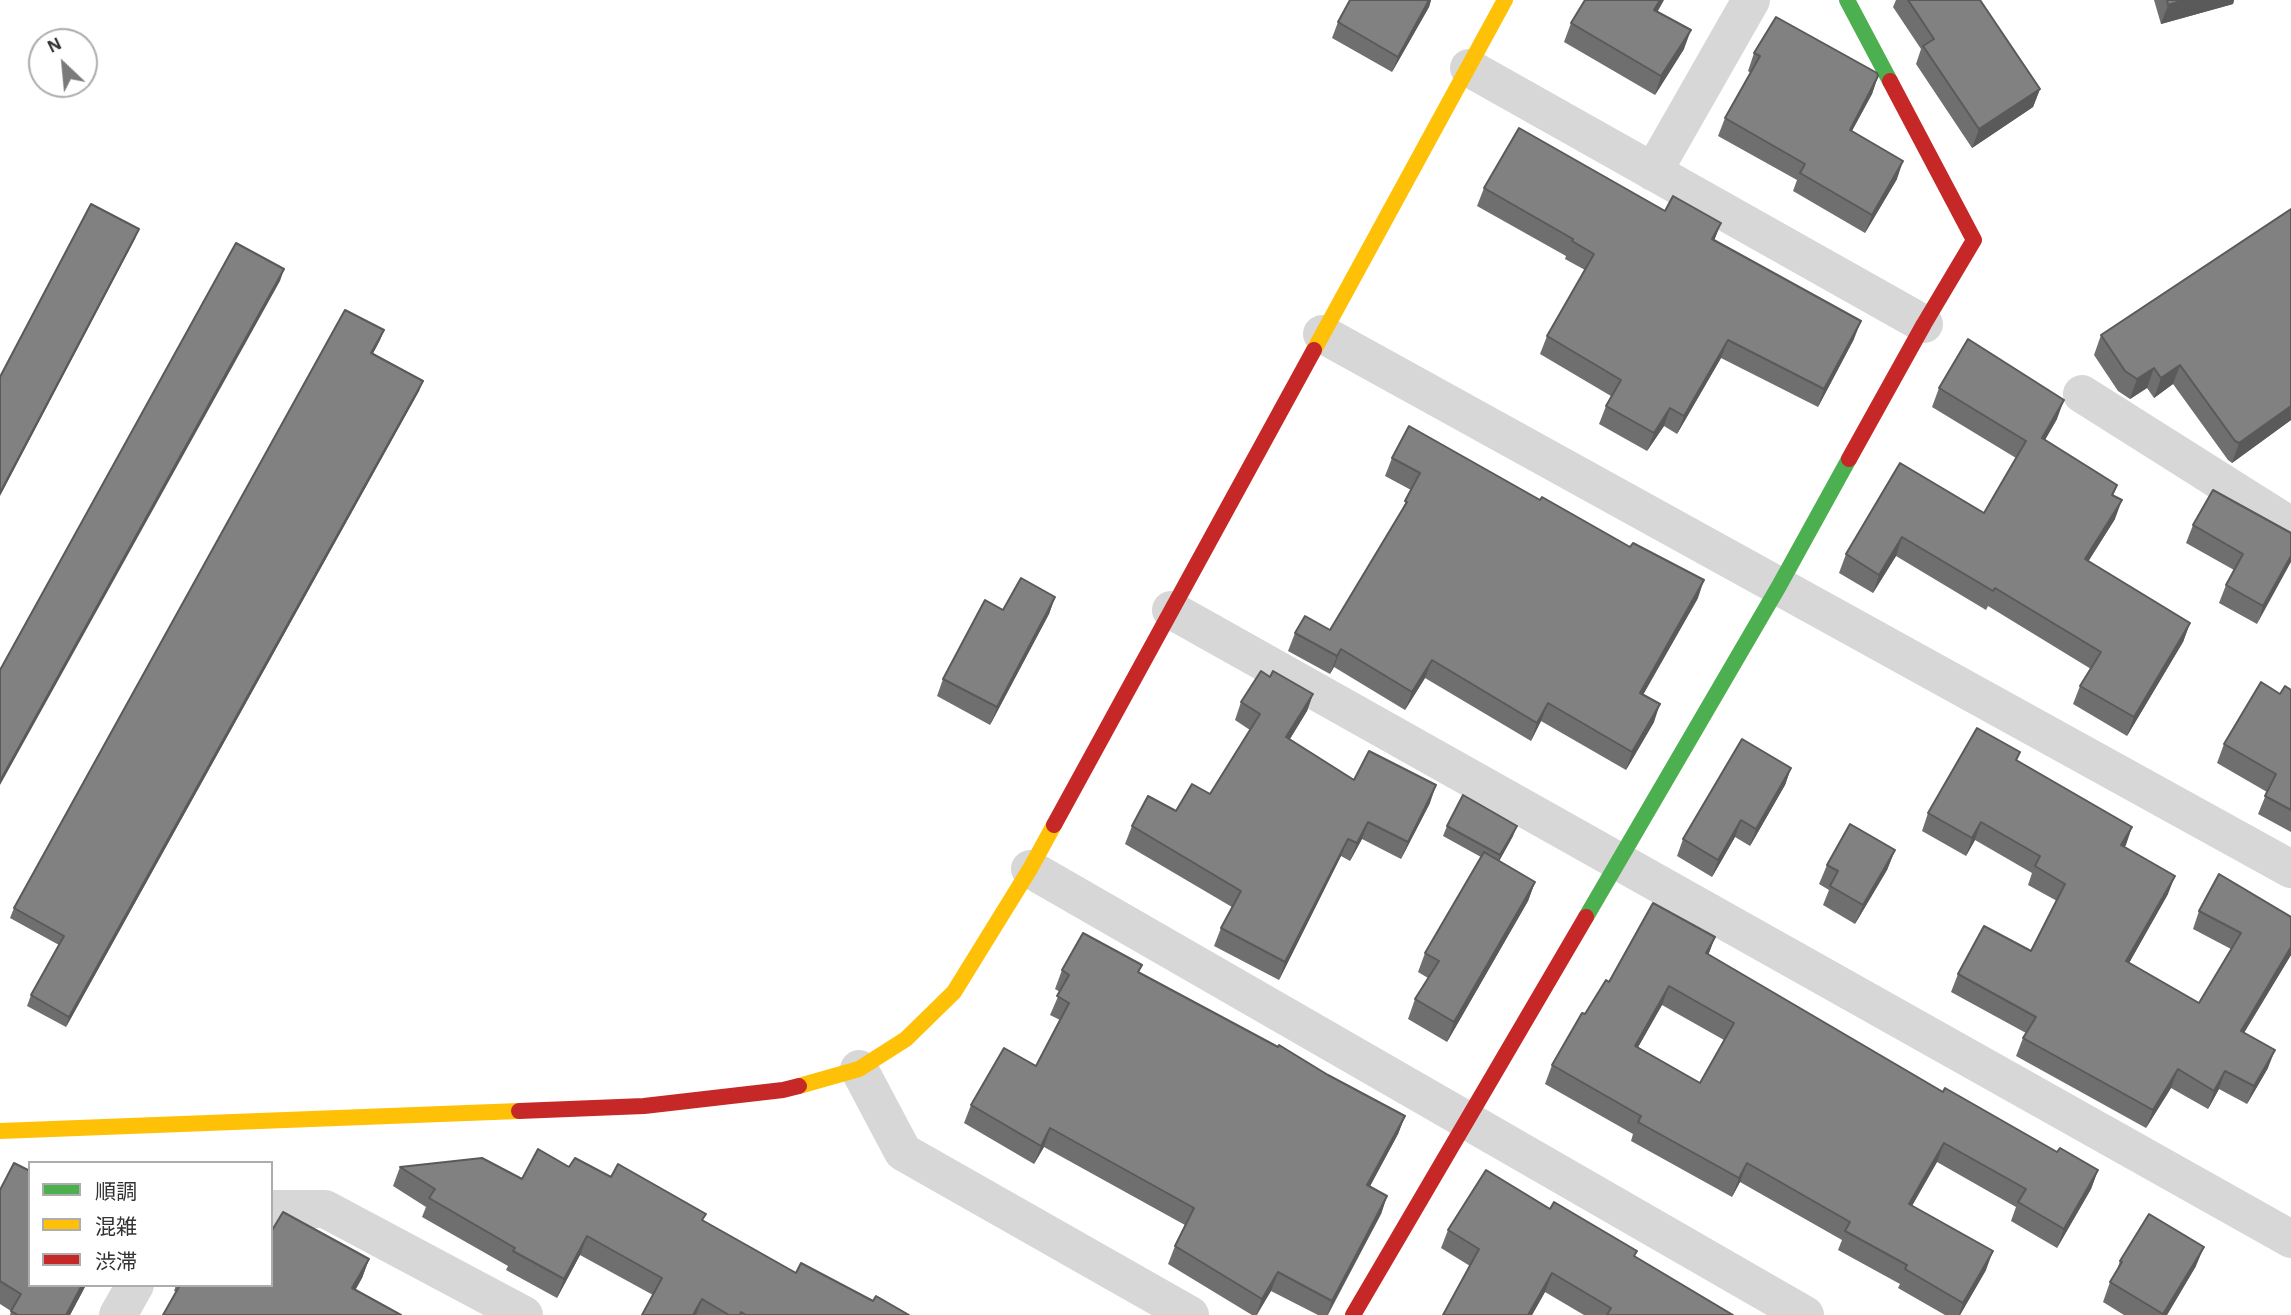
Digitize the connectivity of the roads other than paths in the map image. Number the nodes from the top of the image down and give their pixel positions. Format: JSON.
{"nodes":[{"id":1,"x":1505,"y":0,"type":"edge"},
{"id":2,"x":1751,"y":0,"type":"edge"},
{"id":3,"x":1847,"y":0,"type":"edge"},
{"id":4,"x":1469,"y":68,"type":"junction"},
{"id":5,"x":1653,"y":172,"type":"junction"},
{"id":6,"x":1924,"y":324,"type":"junction"},
{"id":7,"x":1322,"y":334,"type":"junction"},
{"id":8,"x":2082,"y":394,"type":"dead end"},
{"id":9,"x":2291,"y":526,"type":"edge"},
{"id":10,"x":1779,"y":586,"type":"junction"},
{"id":11,"x":1171,"y":610,"type":"junction"},
{"id":12,"x":1618,"y":861,"type":"junction"},
{"id":13,"x":1030,"y":869,"type":"junction"},
{"id":14,"x":2291,"y":869,"type":"edge"},
{"id":15,"x":859,"y":1069,"type":"junction"},
{"id":16,"x":1466,"y":1120,"type":"junction"},
{"id":17,"x":0,"y":1131,"type":"edge"},
{"id":18,"x":273,"y":1209,"type":"edge"},
{"id":19,"x":2291,"y":1239,"type":"edge"},
{"id":20,"x":134,"y":1287,"type":"edge"},
{"id":21,"x":118,"y":1315,"type":"edge"},
{"id":22,"x":524,"y":1315,"type":"edge"},
{"id":23,"x":1190,"y":1315,"type":"edge"},
{"id":24,"x":1353,"y":1315,"type":"edge"},
{"id":25,"x":1805,"y":1315,"type":"edge"}],
"edges":[{"from":1,"to":4,"type":"street"},
{"from":2,"to":5,"type":"street"},
{"from":3,"to":6,"type":"street"},
{"from":4,"to":5,"type":"street"},
{"from":4,"to":7,"type":"street"},
{"from":5,"to":6,"type":"street"},
{"from":6,"to":10,"type":"street"},
{"from":7,"to":10,"type":"street"},
{"from":7,"to":11,"type":"street"},
{"from":8,"to":9,"type":"street"},
{"from":10,"to":12,"type":"street"},
{"from":10,"to":14,"type":"street"},
{"from":11,"to":12,"type":"street"},
{"from":11,"to":13,"type":"street"},
{"from":12,"to":16,"type":"street"},
{"from":12,"to":19,"type":"street"},
{"from":13,"to":15,"type":"street"},
{"from":13,"to":16,"type":"street"},
{"from":15,"to":17,"type":"street"},
{"from":15,"to":23,"type":"street"},
{"from":16,"to":24,"type":"street"},
{"from":16,"to":25,"type":"street"},
{"from":18,"to":22,"type":"street"},
{"from":20,"to":21,"type":"street"}]}
